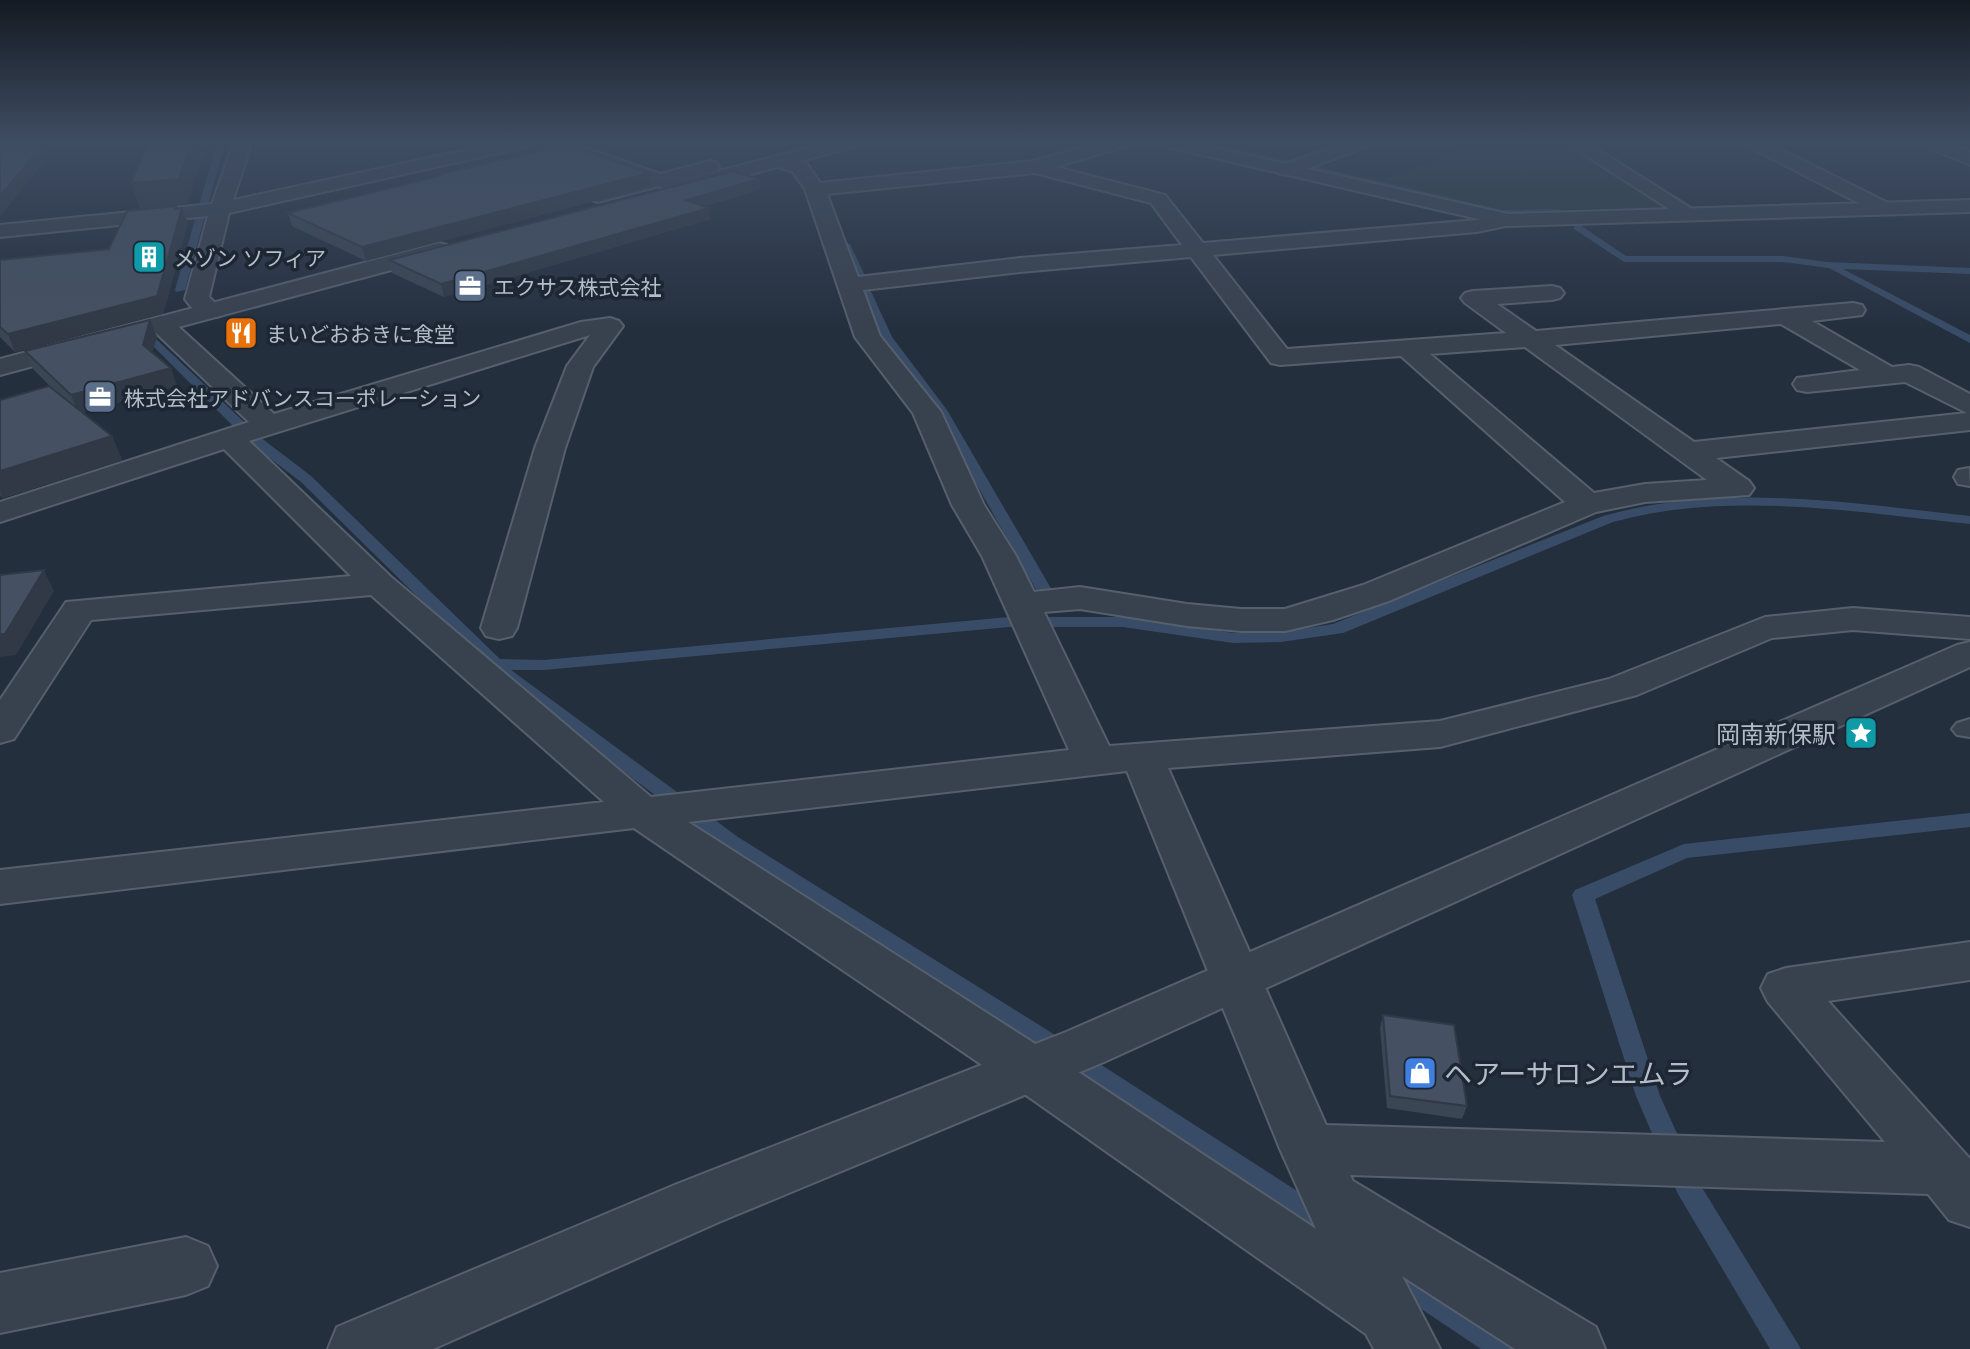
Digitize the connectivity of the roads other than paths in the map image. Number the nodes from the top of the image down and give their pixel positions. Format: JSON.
{"nodes":[{"id":1,"x":209,"y":205,"type":"edge"},
{"id":2,"x":230,"y":205,"type":"edge"},
{"id":3,"x":587,"y":205,"type":"edge"},
{"id":4,"x":819,"y":205,"type":"edge"},
{"id":5,"x":1162,"y":205,"type":"edge"},
{"id":6,"x":1448,"y":205,"type":"edge"},
{"id":7,"x":1675,"y":205,"type":"edge"},
{"id":8,"x":1877,"y":205,"type":"edge"},
{"id":9,"x":583,"y":206,"type":"edge"},
{"id":10,"x":1970,"y":206,"type":"edge"},
{"id":11,"x":1883,"y":208,"type":"junction"},
{"id":12,"x":206,"y":210,"type":"junction"},
{"id":13,"x":1690,"y":214,"type":"junction"},
{"id":14,"x":1508,"y":220,"type":"junction"},
{"id":15,"x":0,"y":231,"type":"edge"},
{"id":16,"x":457,"y":239,"type":"edge"},
{"id":17,"x":1198,"y":251,"type":"junction"},
{"id":18,"x":848,"y":285,"type":"junction"},
{"id":19,"x":1552,"y":293,"type":"dead end"},
{"id":20,"x":204,"y":305,"type":"junction"},
{"id":21,"x":1853,"y":310,"type":"dead end"},
{"id":22,"x":1785,"y":316,"type":"junction"},
{"id":23,"x":161,"y":324,"type":"junction"},
{"id":24,"x":1530,"y":339,"type":"junction"},
{"id":25,"x":1406,"y":347,"type":"junction"},
{"id":26,"x":0,"y":351,"type":"edge"},
{"id":27,"x":0,"y":367,"type":"edge"},
{"id":28,"x":1887,"y":375,"type":"junction"},
{"id":29,"x":1807,"y":384,"type":"dead end"},
{"id":30,"x":1970,"y":405,"type":"edge"},
{"id":31,"x":1970,"y":421,"type":"edge"},
{"id":32,"x":249,"y":431,"type":"junction"},
{"id":33,"x":1688,"y":452,"type":"junction"},
{"id":34,"x":1587,"y":504,"type":"junction"},
{"id":35,"x":0,"y":512,"type":"edge"},
{"id":36,"x":379,"y":584,"type":"junction"},
{"id":37,"x":1036,"y":609,"type":"junction"},
{"id":38,"x":499,"y":628,"type":"dead end"},
{"id":39,"x":1970,"y":628,"type":"edge"},
{"id":40,"x":1970,"y":653,"type":"edge"},
{"id":41,"x":0,"y":730,"type":"edge"},
{"id":42,"x":1143,"y":758,"type":"junction"},
{"id":43,"x":1095,"y":760,"type":"junction"},
{"id":44,"x":672,"y":810,"type":"junction"},
{"id":45,"x":0,"y":887,"type":"edge"},
{"id":46,"x":1970,"y":961,"type":"edge"},
{"id":47,"x":1235,"y":981,"type":"junction"},
{"id":48,"x":1055,"y":1060,"type":"junction"},
{"id":49,"x":1308,"y":1149,"type":"junction"},
{"id":50,"x":1956,"y":1185,"type":"edge"},
{"id":51,"x":1339,"y":1209,"type":"junction"},
{"id":52,"x":186,"y":1266,"type":"dead end"},
{"id":53,"x":0,"y":1303,"type":"edge"},
{"id":54,"x":1389,"y":1314,"type":"edge"},
{"id":55,"x":360,"y":1349,"type":"edge"},
{"id":56,"x":1573,"y":1349,"type":"edge"}],
"edges":[{"from":1,"to":12,"type":"street"},
{"from":2,"to":12,"type":"street"},
{"from":3,"to":9,"type":"street"},
{"from":4,"to":18,"type":"street"},
{"from":5,"to":17,"type":"street"},
{"from":6,"to":14,"type":"street"},
{"from":7,"to":13,"type":"street"},
{"from":8,"to":11,"type":"street"},
{"from":10,"to":11,"type":"street"},
{"from":11,"to":13,"type":"street"},
{"from":12,"to":15,"type":"street"},
{"from":12,"to":20,"type":"street"},
{"from":13,"to":14,"type":"street"},
{"from":14,"to":17,"type":"street"},
{"from":16,"to":20,"type":"street"},
{"from":17,"to":18,"type":"street"},
{"from":17,"to":25,"type":"street"},
{"from":18,"to":37,"type":"street"},
{"from":19,"to":24,"type":"street"},
{"from":20,"to":23,"type":"street"},
{"from":20,"to":26,"type":"street"},
{"from":21,"to":22,"type":"street"},
{"from":22,"to":24,"type":"street"},
{"from":22,"to":28,"type":"street"},
{"from":23,"to":27,"type":"street"},
{"from":23,"to":32,"type":"street"},
{"from":24,"to":25,"type":"street"},
{"from":24,"to":33,"type":"street"},
{"from":25,"to":34,"type":"street"},
{"from":28,"to":29,"type":"street"},
{"from":28,"to":30,"type":"street"},
{"from":31,"to":33,"type":"street"},
{"from":32,"to":35,"type":"street"},
{"from":32,"to":36,"type":"street"},
{"from":32,"to":38,"type":"street"},
{"from":33,"to":34,"type":"street"},
{"from":34,"to":37,"type":"street"},
{"from":36,"to":41,"type":"street"},
{"from":36,"to":44,"type":"street"},
{"from":37,"to":43,"type":"street"},
{"from":39,"to":42,"type":"street"},
{"from":40,"to":47,"type":"street"},
{"from":42,"to":43,"type":"street"},
{"from":42,"to":47,"type":"street"},
{"from":43,"to":44,"type":"street"},
{"from":44,"to":45,"type":"street"},
{"from":44,"to":48,"type":"street"},
{"from":46,"to":50,"type":"street"},
{"from":47,"to":48,"type":"street"},
{"from":47,"to":49,"type":"street"},
{"from":48,"to":54,"type":"street"},
{"from":48,"to":55,"type":"street"},
{"from":49,"to":50,"type":"street"},
{"from":49,"to":51,"type":"street"},
{"from":51,"to":54,"type":"street"},
{"from":51,"to":56,"type":"street"},
{"from":52,"to":53,"type":"street"}]}
